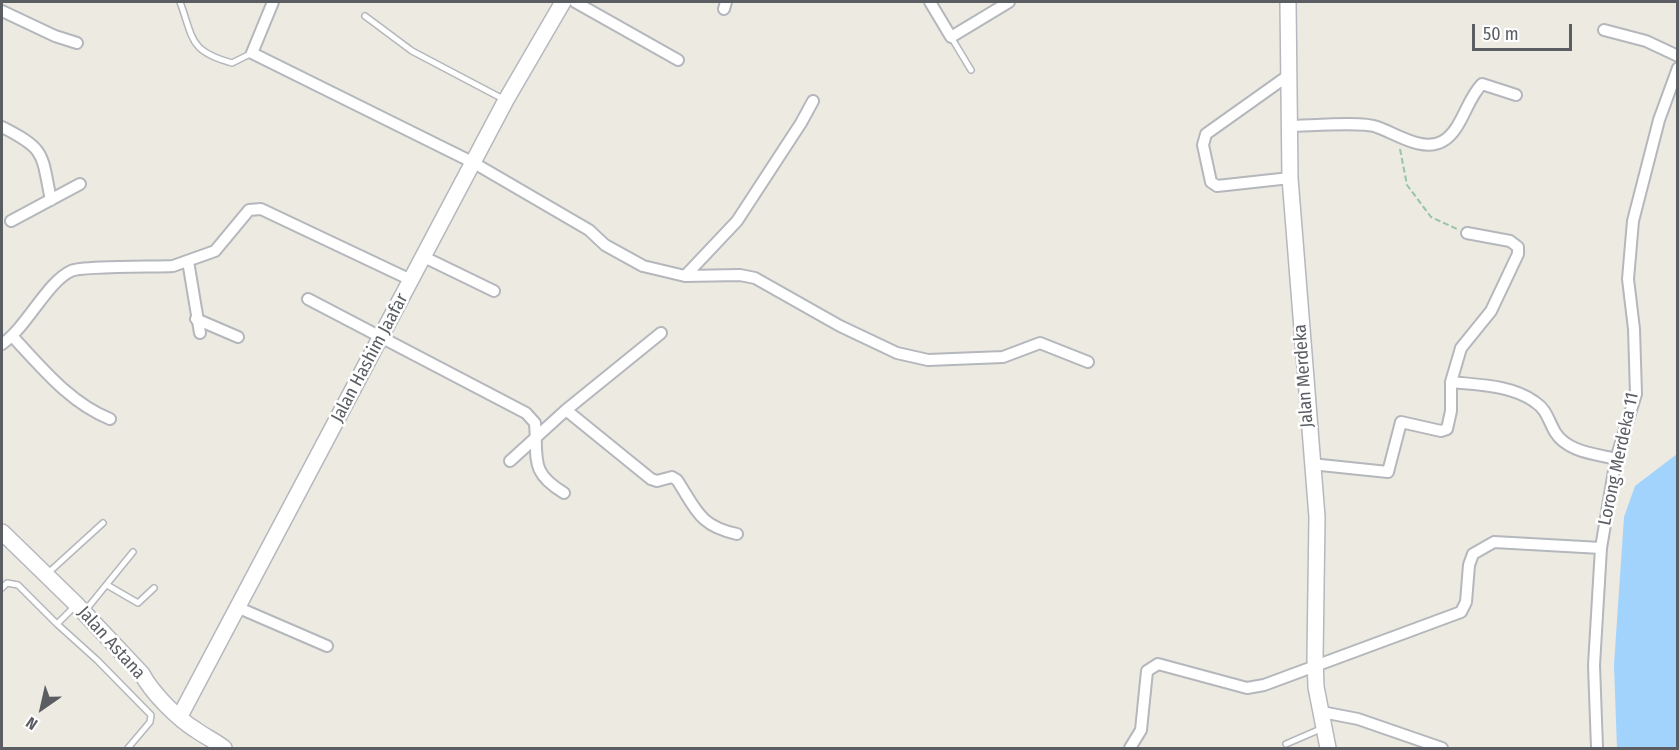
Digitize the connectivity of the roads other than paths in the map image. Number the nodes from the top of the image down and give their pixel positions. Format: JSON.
{"nodes":[{"id":1,"x":180,"y":2,"type":"edge"},
{"id":2,"x":273,"y":2,"type":"edge"},
{"id":3,"x":563,"y":2,"type":"edge"},
{"id":4,"x":575,"y":2,"type":"edge"},
{"id":5,"x":930,"y":2,"type":"edge"},
{"id":6,"x":1009,"y":2,"type":"edge"},
{"id":7,"x":1288,"y":2,"type":"edge"},
{"id":8,"x":2,"y":11,"type":"edge"},
{"id":9,"x":365,"y":16,"type":"dead end"},
{"id":10,"x":1604,"y":30,"type":"dead end"},
{"id":11,"x":951,"y":37,"type":"junction"},
{"id":12,"x":77,"y":43,"type":"dead end"},
{"id":13,"x":252,"y":53,"type":"junction"},
{"id":14,"x":1677,"y":56,"type":"edge"},
{"id":15,"x":678,"y":60,"type":"dead end"},
{"id":16,"x":1677,"y":68,"type":"edge"},
{"id":17,"x":971,"y":70,"type":"dead end"},
{"id":18,"x":1289,"y":75,"type":"junction"},
{"id":19,"x":1516,"y":94,"type":"dead end"},
{"id":20,"x":506,"y":100,"type":"junction"},
{"id":21,"x":813,"y":101,"type":"dead end"},
{"id":22,"x":1289,"y":126,"type":"junction"},
{"id":23,"x":2,"y":127,"type":"edge"},
{"id":24,"x":474,"y":163,"type":"junction"},
{"id":25,"x":1290,"y":178,"type":"junction"},
{"id":26,"x":80,"y":184,"type":"dead end"},
{"id":27,"x":51,"y":200,"type":"junction"},
{"id":28,"x":11,"y":221,"type":"dead end"},
{"id":29,"x":1467,"y":233,"type":"road end"},
{"id":30,"x":424,"y":257,"type":"junction"},
{"id":31,"x":188,"y":261,"type":"junction"},
{"id":32,"x":685,"y":276,"type":"junction"},
{"id":33,"x":411,"y":280,"type":"junction"},
{"id":34,"x":494,"y":291,"type":"dead end"},
{"id":35,"x":308,"y":298,"type":"dead end"},
{"id":36,"x":196,"y":319,"type":"junction"},
{"id":37,"x":200,"y":333,"type":"dead end"},
{"id":38,"x":661,"y":333,"type":"dead end"},
{"id":39,"x":381,"y":336,"type":"junction"},
{"id":40,"x":13,"y":337,"type":"junction"},
{"id":41,"x":238,"y":337,"type":"dead end"},
{"id":42,"x":2,"y":344,"type":"edge"},
{"id":43,"x":1088,"y":362,"type":"dead end"},
{"id":44,"x":1451,"y":382,"type":"junction"},
{"id":45,"x":566,"y":410,"type":"junction"},
{"id":46,"x":110,"y":419,"type":"dead end"},
{"id":47,"x":536,"y":436,"type":"junction"},
{"id":48,"x":1616,"y":459,"type":"junction"},
{"id":49,"x":510,"y":461,"type":"dead end"},
{"id":50,"x":1311,"y":464,"type":"junction"},
{"id":51,"x":564,"y":494,"type":"dead end"},
{"id":52,"x":103,"y":523,"type":"dead end"},
{"id":53,"x":2,"y":532,"type":"edge"},
{"id":54,"x":736,"y":534,"type":"dead end"},
{"id":55,"x":1601,"y":548,"type":"junction"},
{"id":56,"x":133,"y":552,"type":"dead end"},
{"id":57,"x":46,"y":575,"type":"junction"},
{"id":58,"x":107,"y":585,"type":"junction"},
{"id":59,"x":2,"y":588,"type":"edge"},
{"id":60,"x":154,"y":588,"type":"dead end"},
{"id":61,"x":80,"y":608,"type":"junction"},
{"id":62,"x":239,"y":608,"type":"junction"},
{"id":63,"x":57,"y":624,"type":"junction"},
{"id":64,"x":327,"y":646,"type":"dead end"},
{"id":65,"x":1315,"y":665,"type":"junction"},
{"id":66,"x":183,"y":713,"type":"junction"},
{"id":67,"x":1323,"y":719,"type":"junction"},
{"id":68,"x":1286,"y":744,"type":"dead end"},
{"id":69,"x":128,"y":748,"type":"edge"},
{"id":70,"x":224,"y":748,"type":"edge"},
{"id":71,"x":1130,"y":748,"type":"edge"},
{"id":72,"x":1328,"y":748,"type":"edge"},
{"id":73,"x":1442,"y":748,"type":"edge"},
{"id":74,"x":1597,"y":748,"type":"edge"}],
"edges":[{"from":1,"to":13,"type":"lane"},
{"from":2,"to":13,"type":"street"},
{"from":3,"to":20,"type":"street","name":"Jalan Hashim Jaafar"},
{"from":4,"to":15,"type":"street"},
{"from":5,"to":11,"type":"street"},
{"from":6,"to":11,"type":"street"},
{"from":7,"to":18,"type":"street","name":"Jalan Merdeka"},
{"from":8,"to":12,"type":"street"},
{"from":9,"to":20,"type":"lane"},
{"from":10,"to":14,"type":"street"},
{"from":11,"to":17,"type":"lane"},
{"from":13,"to":24,"type":"street"},
{"from":16,"to":48,"type":"street","name":"Lorong Merdeka 11"},
{"from":18,"to":22,"type":"street","name":"Jalan Merdeka"},
{"from":18,"to":25,"type":"street"},
{"from":19,"to":22,"type":"street"},
{"from":20,"to":24,"type":"street","name":"Jalan Hashim Jaafar"},
{"from":21,"to":32,"type":"street"},
{"from":22,"to":25,"type":"street","name":"Jalan Merdeka"},
{"from":23,"to":27,"type":"street"},
{"from":24,"to":30,"type":"street","name":"Jalan Hashim Jaafar"},
{"from":24,"to":32,"type":"street"},
{"from":25,"to":50,"type":"street","name":"Jalan Merdeka"},
{"from":26,"to":27,"type":"street"},
{"from":27,"to":28,"type":"street"},
{"from":29,"to":44,"type":"street"},
{"from":30,"to":33,"type":"street","name":"Jalan Hashim Jaafar"},
{"from":30,"to":34,"type":"street"},
{"from":31,"to":33,"type":"street"},
{"from":31,"to":36,"type":"street"},
{"from":31,"to":40,"type":"street"},
{"from":32,"to":43,"type":"street"},
{"from":33,"to":39,"type":"street","name":"Jalan Hashim Jaafar"},
{"from":35,"to":39,"type":"street"},
{"from":36,"to":37,"type":"street"},
{"from":36,"to":41,"type":"street"},
{"from":38,"to":45,"type":"street"},
{"from":39,"to":47,"type":"street"},
{"from":39,"to":62,"type":"street","name":"Jalan Hashim Jaafar"},
{"from":40,"to":42,"type":"street"},
{"from":40,"to":46,"type":"street"},
{"from":44,"to":48,"type":"street"},
{"from":44,"to":50,"type":"street"},
{"from":45,"to":47,"type":"street"},
{"from":45,"to":54,"type":"street"},
{"from":47,"to":49,"type":"street"},
{"from":47,"to":51,"type":"street"},
{"from":48,"to":55,"type":"street","name":"Lorong Merdeka 11"},
{"from":50,"to":65,"type":"street","name":"Jalan Merdeka"},
{"from":52,"to":57,"type":"lane"},
{"from":53,"to":57,"type":"street","name":"Jalan Astana"},
{"from":55,"to":65,"type":"street"},
{"from":55,"to":74,"type":"street","name":"Lorong Merdeka 11"},
{"from":56,"to":58,"type":"lane"},
{"from":57,"to":61,"type":"street","name":"Jalan Astana"},
{"from":58,"to":60,"type":"lane"},
{"from":58,"to":61,"type":"lane"},
{"from":59,"to":63,"type":"lane"},
{"from":61,"to":63,"type":"lane"},
{"from":61,"to":66,"type":"street","name":"Jalan Astana"},
{"from":62,"to":64,"type":"street"},
{"from":62,"to":66,"type":"street","name":"Jalan Hashim Jaafar"},
{"from":63,"to":69,"type":"lane"},
{"from":65,"to":67,"type":"street","name":"Jalan Merdeka"},
{"from":65,"to":71,"type":"street"},
{"from":66,"to":70,"type":"street","name":"Jalan Astana"},
{"from":67,"to":68,"type":"lane"},
{"from":67,"to":72,"type":"street","name":"Jalan Merdeka"},
{"from":67,"to":73,"type":"street"}]}
